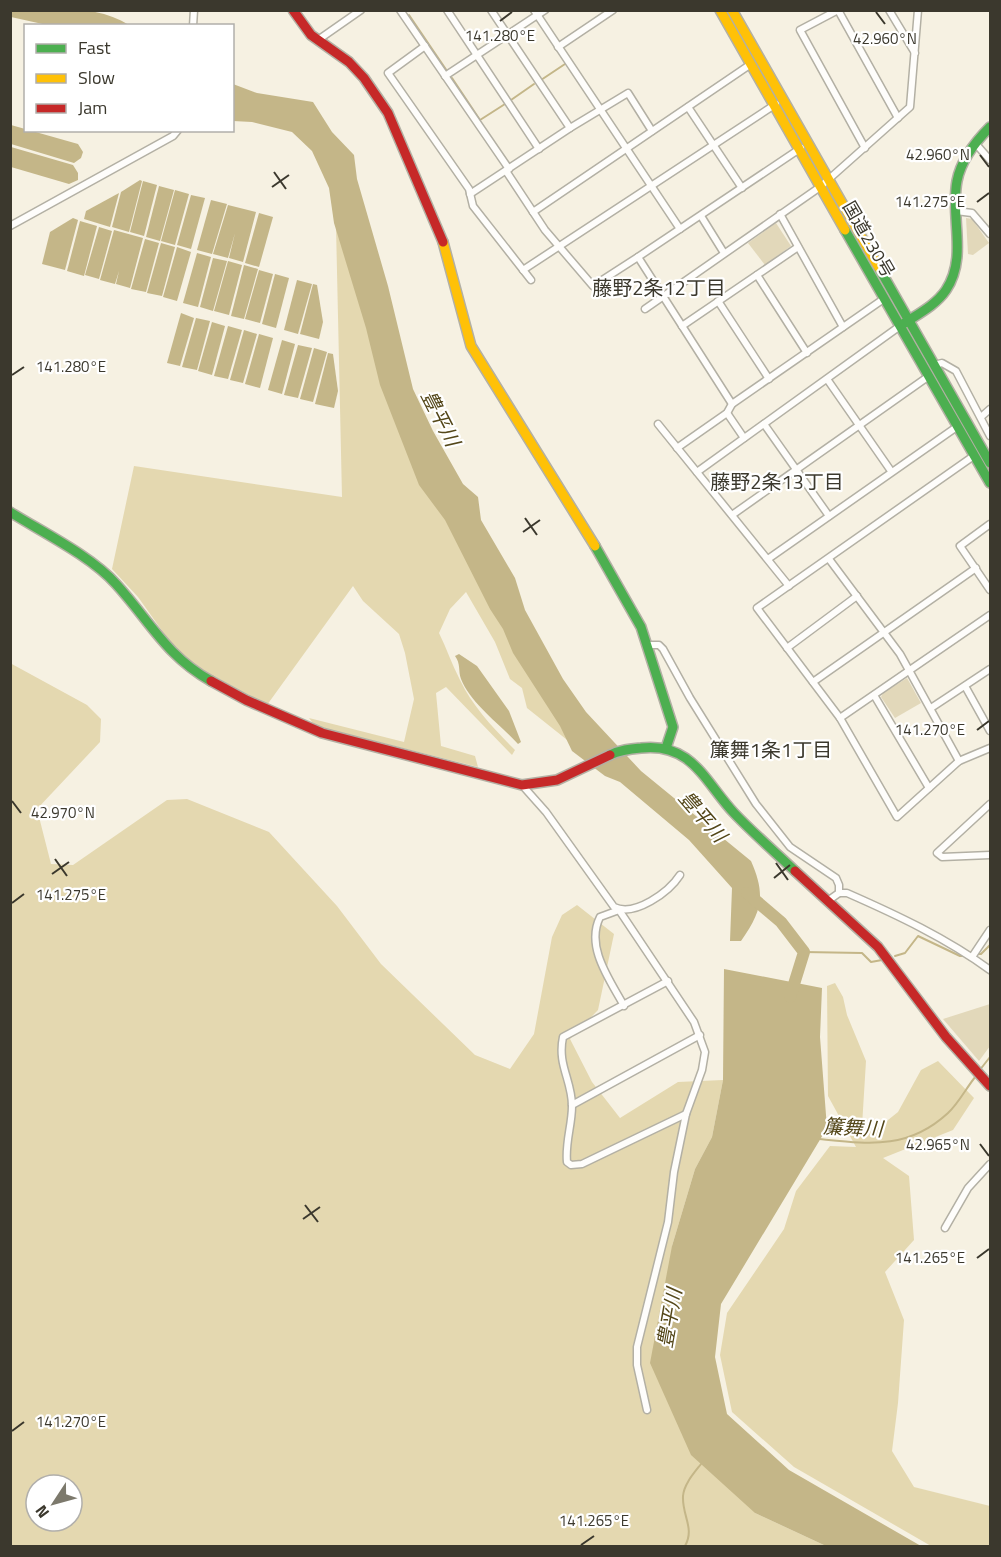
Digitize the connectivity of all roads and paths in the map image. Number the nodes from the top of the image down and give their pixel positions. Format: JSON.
{"nodes":[{"id":1,"x":293,"y":10,"type":"edge"},
{"id":2,"x":361,"y":10,"type":"edge"},
{"id":3,"x":447,"y":10,"type":"edge"},
{"id":4,"x":491,"y":10,"type":"edge"},
{"id":5,"x":545,"y":10,"type":"edge"},
{"id":6,"x":613,"y":10,"type":"edge"},
{"id":7,"x":720,"y":10,"type":"edge"},
{"id":8,"x":732,"y":10,"type":"edge"},
{"id":9,"x":838,"y":10,"type":"edge"},
{"id":10,"x":889,"y":10,"type":"edge"},
{"id":11,"x":918,"y":10,"type":"edge"},
{"id":12,"x":403,"y":12,"type":"edge"},
{"id":13,"x":536,"y":13,"type":"edge"},
{"id":14,"x":507,"y":34,"type":"junction"},
{"id":15,"x":318,"y":40,"type":"junction"},
{"id":16,"x":425,"y":46,"type":"junction"},
{"id":17,"x":558,"y":47,"type":"junction"},
{"id":18,"x":915,"y":54,"type":"junction"},
{"id":19,"x":476,"y":55,"type":"junction"},
{"id":20,"x":760,"y":59,"type":"junction"},
{"id":21,"x":751,"y":65,"type":"junction"},
{"id":22,"x":445,"y":76,"type":"junction"},
{"id":23,"x":779,"y":103,"type":"junction"},
{"id":24,"x":688,"y":107,"type":"junction"},
{"id":25,"x":600,"y":108,"type":"junction"},
{"id":26,"x":898,"y":118,"type":"junction"},
{"id":27,"x":990,"y":127,"type":"edge"},
{"id":28,"x":570,"y":128,"type":"junction"},
{"id":29,"x":652,"y":131,"type":"junction"},
{"id":30,"x":176,"y":132,"type":"edge"},
{"id":31,"x":975,"y":143,"type":"junction"},
{"id":32,"x":808,"y":144,"type":"junction"},
{"id":33,"x":713,"y":146,"type":"junction"},
{"id":34,"x":627,"y":148,"type":"junction"},
{"id":35,"x":865,"y":148,"type":"junction"},
{"id":36,"x":539,"y":149,"type":"junction"},
{"id":37,"x":799,"y":150,"type":"junction"},
{"id":38,"x":990,"y":160,"type":"edge"},
{"id":39,"x":508,"y":170,"type":"junction"},
{"id":40,"x":828,"y":180,"type":"junction"},
{"id":41,"x":652,"y":186,"type":"junction"},
{"id":42,"x":820,"y":187,"type":"junction"},
{"id":43,"x":742,"y":188,"type":"junction"},
{"id":44,"x":471,"y":194,"type":"junction"},
{"id":45,"x":956,"y":211,"type":"junction"},
{"id":46,"x":533,"y":212,"type":"junction"},
{"id":47,"x":780,"y":214,"type":"junction"},
{"id":48,"x":701,"y":216,"type":"junction"},
{"id":49,"x":10,"y":226,"type":"edge"},
{"id":50,"x":680,"y":229,"type":"junction"},
{"id":51,"x":990,"y":234,"type":"edge"},
{"id":52,"x":798,"y":247,"type":"junction"},
{"id":53,"x":560,"y":249,"type":"junction"},
{"id":54,"x":724,"y":253,"type":"junction"},
{"id":55,"x":638,"y":257,"type":"junction"},
{"id":56,"x":523,"y":270,"type":"junction"},
{"id":57,"x":757,"y":275,"type":"junction"},
{"id":58,"x":531,"y":280,"type":"dead end"},
{"id":59,"x":893,"y":292,"type":"junction"},
{"id":60,"x":662,"y":296,"type":"junction"},
{"id":61,"x":885,"y":299,"type":"junction"},
{"id":62,"x":718,"y":301,"type":"junction"},
{"id":63,"x":645,"y":309,"type":"dead end"},
{"id":64,"x":909,"y":320,"type":"junction"},
{"id":65,"x":682,"y":326,"type":"junction"},
{"id":66,"x":900,"y":326,"type":"junction"},
{"id":67,"x":843,"y":327,"type":"junction"},
{"id":68,"x":807,"y":352,"type":"junction"},
{"id":69,"x":930,"y":370,"type":"junction"},
{"id":70,"x":769,"y":379,"type":"junction"},
{"id":71,"x":826,"y":379,"type":"junction"},
{"id":72,"x":732,"y":404,"type":"junction"},
{"id":73,"x":990,"y":409,"type":"edge"},
{"id":74,"x":728,"y":413,"type":"junction"},
{"id":75,"x":981,"y":417,"type":"junction"},
{"id":76,"x":658,"y":424,"type":"dead end"},
{"id":77,"x":764,"y":424,"type":"junction"},
{"id":78,"x":858,"y":425,"type":"junction"},
{"id":79,"x":958,"y":426,"type":"junction"},
{"id":80,"x":990,"y":436,"type":"edge"},
{"id":81,"x":744,"y":438,"type":"junction"},
{"id":82,"x":677,"y":448,"type":"junction"},
{"id":83,"x":975,"y":456,"type":"junction"},
{"id":84,"x":990,"y":463,"type":"edge"},
{"id":85,"x":796,"y":469,"type":"junction"},
{"id":86,"x":891,"y":471,"type":"junction"},
{"id":87,"x":697,"y":472,"type":"junction"},
{"id":88,"x":990,"y":483,"type":"edge"},
{"id":89,"x":10,"y":512,"type":"edge"},
{"id":90,"x":732,"y":515,"type":"junction"},
{"id":91,"x":829,"y":516,"type":"junction"},
{"id":92,"x":990,"y":524,"type":"edge"},
{"id":93,"x":768,"y":559,"type":"junction"},
{"id":94,"x":829,"y":559,"type":"junction"},
{"id":95,"x":976,"y":568,"type":"junction"},
{"id":96,"x":789,"y":586,"type":"junction"},
{"id":97,"x":990,"y":590,"type":"edge"},
{"id":98,"x":856,"y":596,"type":"junction"},
{"id":99,"x":990,"y":615,"type":"edge"},
{"id":100,"x":884,"y":633,"type":"junction"},
{"id":101,"x":648,"y":645,"type":"junction"},
{"id":102,"x":787,"y":648,"type":"junction"},
{"id":103,"x":990,"y":669,"type":"edge"},
{"id":104,"x":909,"y":671,"type":"junction"},
{"id":105,"x":813,"y":682,"type":"junction"},
{"id":106,"x":965,"y":686,"type":"junction"},
{"id":107,"x":874,"y":695,"type":"junction"},
{"id":108,"x":931,"y":708,"type":"junction"},
{"id":109,"x":840,"y":718,"type":"junction"},
{"id":110,"x":990,"y":731,"type":"edge"},
{"id":111,"x":661,"y":747,"type":"junction"},
{"id":112,"x":990,"y":748,"type":"edge"},
{"id":113,"x":959,"y":761,"type":"junction"},
{"id":114,"x":522,"y":785,"type":"junction"},
{"id":115,"x":929,"y":788,"type":"junction"},
{"id":116,"x":990,"y":804,"type":"edge"},
{"id":117,"x":990,"y":855,"type":"edge"},
{"id":118,"x":680,"y":875,"type":"dead end"},
{"id":119,"x":838,"y":893,"type":"junction"},
{"id":120,"x":829,"y":900,"type":"junction"},
{"id":121,"x":619,"y":910,"type":"junction"},
{"id":122,"x":990,"y":930,"type":"edge"},
{"id":123,"x":972,"y":957,"type":"junction"},
{"id":124,"x":990,"y":970,"type":"edge"},
{"id":125,"x":668,"y":981,"type":"junction"},
{"id":126,"x":624,"y":1006,"type":"junction"},
{"id":127,"x":700,"y":1035,"type":"junction"},
{"id":128,"x":990,"y":1086,"type":"edge"},
{"id":129,"x":572,"y":1104,"type":"junction"},
{"id":130,"x":686,"y":1114,"type":"junction"},
{"id":131,"x":990,"y":1164,"type":"edge"},
{"id":132,"x":945,"y":1228,"type":"dead end"},
{"id":133,"x":647,"y":1410,"type":"dead end"}],
"edges":[{"from":1,"to":15,"type":"main road"},
{"from":2,"to":15,"type":"street"},
{"from":3,"to":19,"type":"street"},
{"from":4,"to":14,"type":"street"},
{"from":5,"to":13,"type":"street"},
{"from":6,"to":17,"type":"street"},
{"from":7,"to":21,"type":"main road","name":"国道230号"},
{"from":8,"to":20,"type":"main road","name":"国道230号"},
{"from":9,"to":26,"type":"street"},
{"from":9,"to":35,"type":"street"},
{"from":10,"to":18,"type":"street"},
{"from":11,"to":18,"type":"street"},
{"from":12,"to":16,"type":"street"},
{"from":13,"to":14,"type":"street"},
{"from":13,"to":17,"type":"street"},
{"from":14,"to":19,"type":"street"},
{"from":14,"to":28,"type":"street"},
{"from":15,"to":101,"type":"main road"},
{"from":16,"to":22,"type":"street"},
{"from":16,"to":44,"type":"street"},
{"from":17,"to":25,"type":"street"},
{"from":18,"to":26,"type":"street"},
{"from":19,"to":22,"type":"street"},
{"from":19,"to":36,"type":"street"},
{"from":20,"to":21,"type":"street"},
{"from":20,"to":23,"type":"main road","name":"国道230号"},
{"from":21,"to":23,"type":"main road","name":"国道230号"},
{"from":21,"to":24,"type":"street"},
{"from":22,"to":39,"type":"street"},
{"from":23,"to":32,"type":"main road","name":"国道230号"},
{"from":23,"to":33,"type":"street"},
{"from":23,"to":37,"type":"main road","name":"国道230号"},
{"from":24,"to":29,"type":"street"},
{"from":24,"to":33,"type":"street"},
{"from":25,"to":28,"type":"street"},
{"from":25,"to":29,"type":"street"},
{"from":25,"to":34,"type":"street"},
{"from":26,"to":35,"type":"street"},
{"from":27,"to":31,"type":"main road"},
{"from":28,"to":36,"type":"street"},
{"from":29,"to":34,"type":"street"},
{"from":30,"to":49,"type":"street"},
{"from":31,"to":38,"type":"street"},
{"from":31,"to":45,"type":"main road"},
{"from":32,"to":37,"type":"street"},
{"from":32,"to":40,"type":"main road","name":"国道230号"},
{"from":33,"to":41,"type":"street"},
{"from":33,"to":43,"type":"street"},
{"from":34,"to":41,"type":"street"},
{"from":34,"to":46,"type":"street"},
{"from":35,"to":40,"type":"street"},
{"from":36,"to":39,"type":"street"},
{"from":37,"to":42,"type":"main road","name":"国道230号"},
{"from":37,"to":43,"type":"street"},
{"from":39,"to":44,"type":"street"},
{"from":39,"to":46,"type":"street"},
{"from":40,"to":42,"type":"street"},
{"from":40,"to":59,"type":"main road","name":"国道230号"},
{"from":41,"to":50,"type":"street"},
{"from":41,"to":53,"type":"street"},
{"from":42,"to":47,"type":"street"},
{"from":42,"to":61,"type":"main road","name":"国道230号"},
{"from":43,"to":48,"type":"street"},
{"from":44,"to":56,"type":"street"},
{"from":45,"to":51,"type":"street"},
{"from":45,"to":64,"type":"main road"},
{"from":46,"to":53,"type":"street"},
{"from":47,"to":52,"type":"street"},
{"from":47,"to":54,"type":"street"},
{"from":48,"to":50,"type":"street"},
{"from":48,"to":54,"type":"street"},
{"from":50,"to":55,"type":"street"},
{"from":52,"to":57,"type":"street"},
{"from":52,"to":67,"type":"street"},
{"from":53,"to":55,"type":"street"},
{"from":53,"to":56,"type":"street"},
{"from":54,"to":60,"type":"street"},
{"from":55,"to":60,"type":"street"},
{"from":56,"to":58,"type":"street"},
{"from":57,"to":62,"type":"street"},
{"from":57,"to":68,"type":"street"},
{"from":59,"to":61,"type":"street"},
{"from":59,"to":64,"type":"main road","name":"国道230号"},
{"from":60,"to":63,"type":"street"},
{"from":60,"to":65,"type":"street"},
{"from":61,"to":66,"type":"main road","name":"国道230号"},
{"from":61,"to":67,"type":"street"},
{"from":62,"to":65,"type":"street"},
{"from":62,"to":70,"type":"street"},
{"from":64,"to":66,"type":"main road"},
{"from":64,"to":69,"type":"main road","name":"国道230号"},
{"from":65,"to":72,"type":"street"},
{"from":66,"to":69,"type":"main road","name":"国道230号"},
{"from":66,"to":71,"type":"street"},
{"from":67,"to":68,"type":"street"},
{"from":68,"to":70,"type":"street"},
{"from":69,"to":75,"type":"street"},
{"from":69,"to":78,"type":"street"},
{"from":69,"to":79,"type":"main road","name":"国道230号"},
{"from":69,"to":84,"type":"main road","name":"国道230号"},
{"from":70,"to":72,"type":"street"},
{"from":71,"to":77,"type":"street"},
{"from":71,"to":78,"type":"street"},
{"from":72,"to":74,"type":"street"},
{"from":73,"to":75,"type":"street"},
{"from":74,"to":81,"type":"street"},
{"from":74,"to":82,"type":"street"},
{"from":75,"to":80,"type":"street"},
{"from":76,"to":82,"type":"street"},
{"from":77,"to":81,"type":"street"},
{"from":77,"to":85,"type":"street"},
{"from":78,"to":85,"type":"street"},
{"from":78,"to":86,"type":"street"},
{"from":79,"to":83,"type":"main road","name":"国道230号"},
{"from":79,"to":86,"type":"street"},
{"from":81,"to":87,"type":"street"},
{"from":82,"to":87,"type":"street"},
{"from":83,"to":88,"type":"main road","name":"国道230号"},
{"from":83,"to":94,"type":"street"},
{"from":85,"to":90,"type":"street"},
{"from":85,"to":91,"type":"street"},
{"from":86,"to":91,"type":"street"},
{"from":87,"to":90,"type":"street"},
{"from":89,"to":114,"type":"main road"},
{"from":90,"to":93,"type":"street"},
{"from":91,"to":93,"type":"street"},
{"from":92,"to":95,"type":"street"},
{"from":93,"to":96,"type":"street"},
{"from":94,"to":96,"type":"street"},
{"from":94,"to":98,"type":"street"},
{"from":95,"to":97,"type":"street"},
{"from":95,"to":100,"type":"street"},
{"from":96,"to":102,"type":"street"},
{"from":98,"to":100,"type":"street"},
{"from":98,"to":102,"type":"street"},
{"from":99,"to":104,"type":"street"},
{"from":100,"to":104,"type":"street"},
{"from":100,"to":105,"type":"street"},
{"from":101,"to":111,"type":"main road"},
{"from":101,"to":119,"type":"street"},
{"from":102,"to":105,"type":"street"},
{"from":103,"to":106,"type":"street"},
{"from":104,"to":107,"type":"street"},
{"from":104,"to":108,"type":"street"},
{"from":105,"to":109,"type":"street"},
{"from":106,"to":108,"type":"street"},
{"from":106,"to":110,"type":"street"},
{"from":107,"to":109,"type":"street"},
{"from":107,"to":115,"type":"street"},
{"from":108,"to":113,"type":"street"},
{"from":109,"to":115,"type":"street"},
{"from":111,"to":114,"type":"main road"},
{"from":111,"to":120,"type":"main road"},
{"from":112,"to":113,"type":"street"},
{"from":113,"to":115,"type":"street"},
{"from":114,"to":121,"type":"street"},
{"from":116,"to":117,"type":"street"},
{"from":118,"to":121,"type":"street"},
{"from":119,"to":120,"type":"street"},
{"from":119,"to":123,"type":"street"},
{"from":120,"to":128,"type":"main road"},
{"from":121,"to":125,"type":"street"},
{"from":121,"to":126,"type":"street"},
{"from":122,"to":123,"type":"street"},
{"from":123,"to":124,"type":"street"},
{"from":125,"to":126,"type":"street"},
{"from":125,"to":127,"type":"street"},
{"from":126,"to":129,"type":"street"},
{"from":127,"to":129,"type":"street"},
{"from":127,"to":130,"type":"street"},
{"from":129,"to":130,"type":"street"},
{"from":130,"to":133,"type":"street"},
{"from":131,"to":132,"type":"street"}]}
